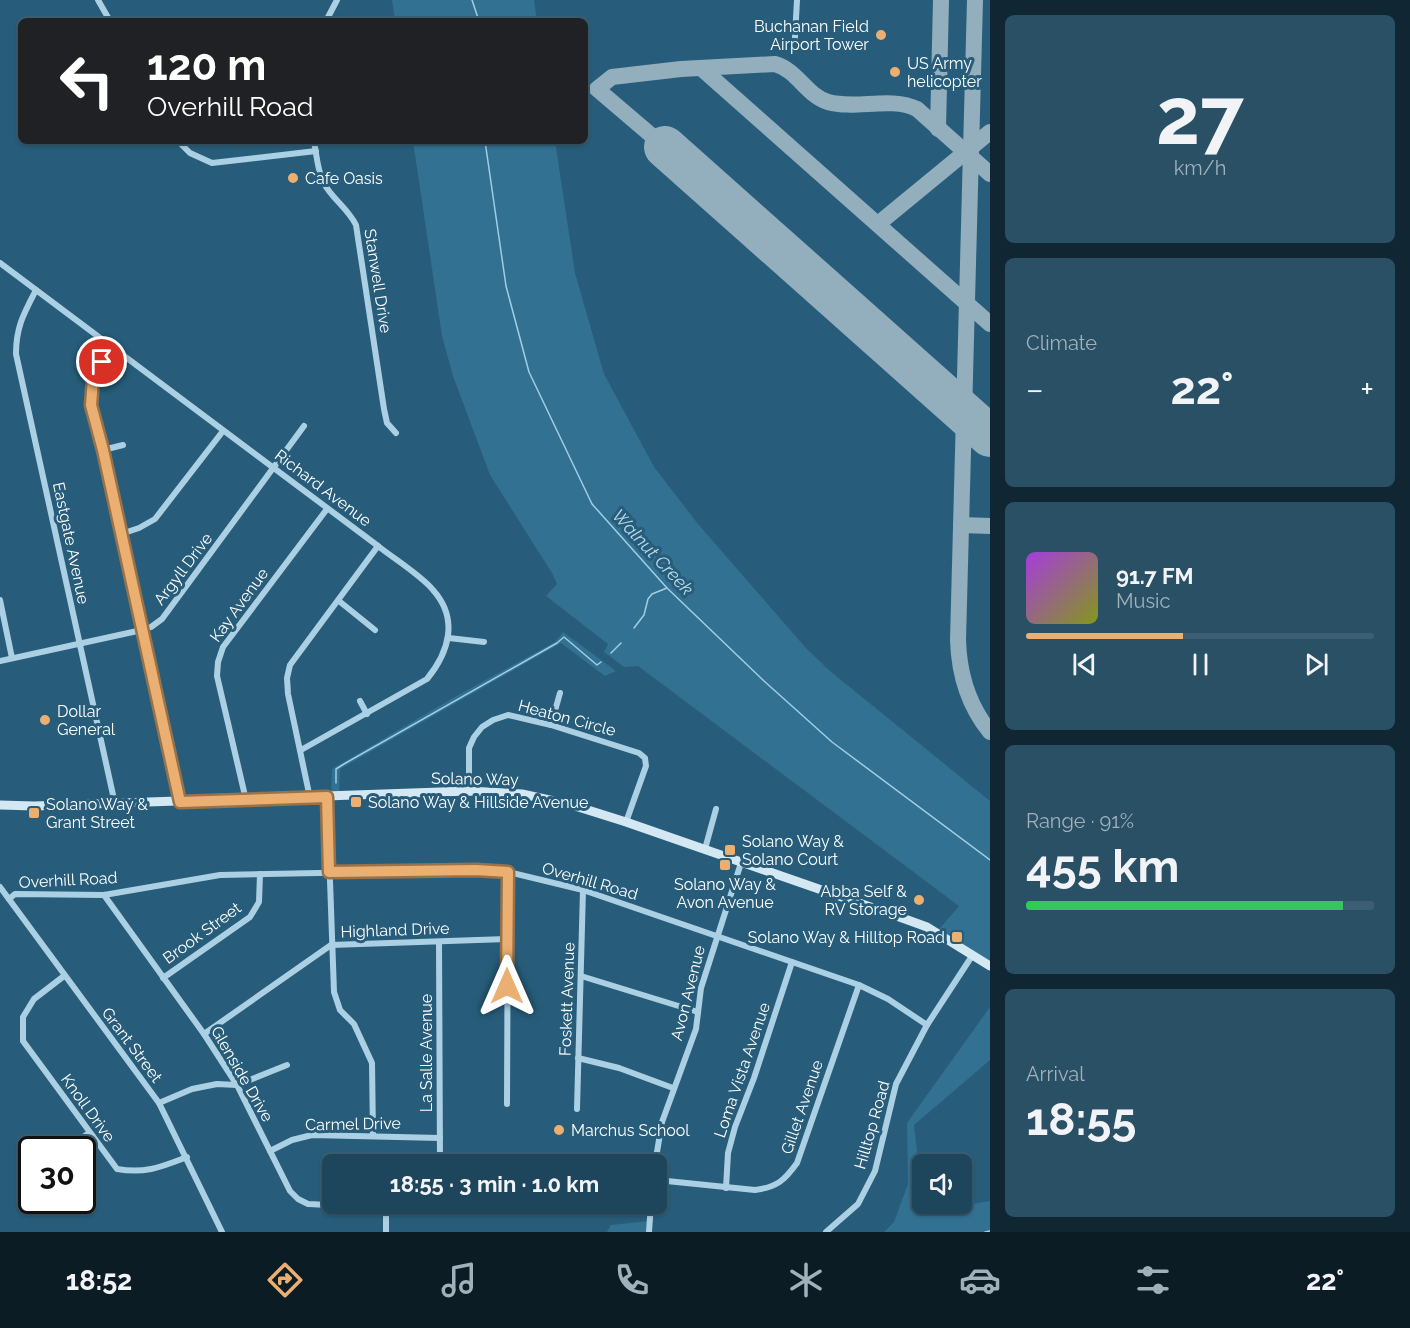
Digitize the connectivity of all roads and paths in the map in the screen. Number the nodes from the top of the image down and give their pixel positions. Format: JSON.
{"nodes":[{"id":1,"x":98,"y":0,"type":"edge"},
{"id":2,"x":337,"y":0,"type":"edge"},
{"id":3,"x":797,"y":0,"type":"edge"},
{"id":4,"x":108,"y":18,"type":"edge"},
{"id":5,"x":328,"y":18,"type":"edge"},
{"id":6,"x":795,"y":37,"type":"dead end"},
{"id":7,"x":180,"y":144,"type":"edge"},
{"id":8,"x":314,"y":144,"type":"edge"},
{"id":9,"x":315,"y":151,"type":"junction"},
{"id":10,"x":0,"y":263,"type":"edge"},
{"id":11,"x":36,"y":290,"type":"junction"},
{"id":12,"x":111,"y":345,"type":"junction"},
{"id":13,"x":304,"y":426,"type":"dead end"},
{"id":14,"x":223,"y":431,"type":"junction"},
{"id":15,"x":396,"y":433,"type":"dead end"},
{"id":16,"x":123,"y":445,"type":"dead end"},
{"id":17,"x":103,"y":450,"type":"junction"},
{"id":18,"x":274,"y":469,"type":"junction"},
{"id":19,"x":327,"y":509,"type":"junction"},
{"id":20,"x":121,"y":534,"type":"junction"},
{"id":21,"x":378,"y":546,"type":"junction"},
{"id":22,"x":0,"y":600,"type":"edge"},
{"id":23,"x":339,"y":601,"type":"junction"},
{"id":24,"x":142,"y":630,"type":"junction"},
{"id":25,"x":375,"y":630,"type":"dead end"},
{"id":26,"x":448,"y":638,"type":"junction"},
{"id":27,"x":484,"y":642,"type":"dead end"},
{"id":28,"x":79,"y":643,"type":"junction"},
{"id":29,"x":12,"y":658,"type":"junction"},
{"id":30,"x":0,"y":661,"type":"edge"},
{"id":31,"x":560,"y":693,"type":"dead end"},
{"id":32,"x":360,"y":701,"type":"dead end"},
{"id":33,"x":367,"y":714,"type":"junction"},
{"id":34,"x":551,"y":725,"type":"junction"},
{"id":35,"x":302,"y":750,"type":"junction"},
{"id":36,"x":469,"y":791,"type":"junction"},
{"id":37,"x":327,"y":797,"type":"junction"},
{"id":38,"x":310,"y":798,"type":"junction"},
{"id":39,"x":246,"y":800,"type":"junction"},
{"id":40,"x":180,"y":802,"type":"junction"},
{"id":41,"x":115,"y":804,"type":"junction"},
{"id":42,"x":0,"y":805,"type":"edge"},
{"id":43,"x":716,"y":808,"type":"dead end"},
{"id":44,"x":626,"y":822,"type":"junction"},
{"id":45,"x":705,"y":849,"type":"junction"},
{"id":46,"x":741,"y":863,"type":"junction"},
{"id":47,"x":329,"y":872,"type":"junction"},
{"id":48,"x":508,"y":872,"type":"junction"},
{"id":49,"x":260,"y":874,"type":"junction"},
{"id":50,"x":0,"y":887,"type":"edge"},
{"id":51,"x":583,"y":890,"type":"junction"},
{"id":52,"x":104,"y":895,"type":"junction"},
{"id":53,"x":9,"y":899,"type":"junction"},
{"id":54,"x":717,"y":936,"type":"junction"},
{"id":55,"x":507,"y":939,"type":"junction"},
{"id":56,"x":439,"y":942,"type":"junction"},
{"id":57,"x":331,"y":945,"type":"junction"},
{"id":58,"x":972,"y":956,"type":"junction"},
{"id":59,"x":792,"y":962,"type":"junction"},
{"id":60,"x":990,"y":966,"type":"edge"},
{"id":61,"x":64,"y":976,"type":"junction"},
{"id":62,"x":581,"y":976,"type":"junction"},
{"id":63,"x":163,"y":978,"type":"junction"},
{"id":64,"x":859,"y":985,"type":"junction"},
{"id":65,"x":698,"y":1012,"type":"junction"},
{"id":66,"x":927,"y":1025,"type":"junction"},
{"id":67,"x":204,"y":1034,"type":"junction"},
{"id":68,"x":578,"y":1058,"type":"junction"},
{"id":69,"x":287,"y":1065,"type":"dead end"},
{"id":70,"x":237,"y":1085,"type":"junction"},
{"id":71,"x":673,"y":1088,"type":"junction"},
{"id":72,"x":159,"y":1103,"type":"junction"},
{"id":73,"x":507,"y":1104,"type":"dead end"},
{"id":74,"x":577,"y":1109,"type":"dead end"},
{"id":75,"x":89,"y":1132,"type":"junction"},
{"id":76,"x":374,"y":1135,"type":"junction"},
{"id":77,"x":84,"y":1136,"type":"edge"},
{"id":78,"x":440,"y":1138,"type":"junction"},
{"id":79,"x":270,"y":1151,"type":"junction"},
{"id":80,"x":440,"y":1154,"type":"edge"},
{"id":81,"x":657,"y":1154,"type":"edge"},
{"id":82,"x":187,"y":1157,"type":"junction"},
{"id":83,"x":667,"y":1181,"type":"edge"},
{"id":84,"x":726,"y":1188,"type":"junction"},
{"id":85,"x":322,"y":1205,"type":"edge"},
{"id":86,"x":386,"y":1214,"type":"edge"},
{"id":87,"x":650,"y":1214,"type":"edge"},
{"id":88,"x":222,"y":1232,"type":"edge"},
{"id":89,"x":386,"y":1232,"type":"edge"},
{"id":90,"x":649,"y":1232,"type":"edge"},
{"id":91,"x":826,"y":1232,"type":"edge"}],
"edges":[{"from":1,"to":4,"type":"street"},
{"from":2,"to":5,"type":"street"},
{"from":3,"to":6,"type":"street"},
{"from":7,"to":9,"type":"street"},
{"from":8,"to":9,"type":"street","name":"Stanwell Drive"},
{"from":9,"to":15,"type":"street","name":"Stanwell Drive"},
{"from":10,"to":11,"type":"street","name":"Richard Avenue"},
{"from":11,"to":12,"type":"street","name":"Richard Avenue"},
{"from":11,"to":28,"type":"street","name":"Eastgate Avenue"},
{"from":12,"to":14,"type":"street","name":"Richard Avenue"},
{"from":12,"to":17,"type":"street"},
{"from":13,"to":18,"type":"street","name":"Argyll Drive"},
{"from":14,"to":18,"type":"street","name":"Richard Avenue"},
{"from":14,"to":20,"type":"street"},
{"from":16,"to":17,"type":"street"},
{"from":17,"to":20,"type":"street"},
{"from":18,"to":19,"type":"street","name":"Richard Avenue"},
{"from":18,"to":24,"type":"street","name":"Argyll Drive"},
{"from":19,"to":21,"type":"street","name":"Richard Avenue"},
{"from":19,"to":39,"type":"street","name":"Kay Avenue"},
{"from":20,"to":24,"type":"street"},
{"from":21,"to":23,"type":"street"},
{"from":21,"to":26,"type":"street","name":"Richard Avenue"},
{"from":22,"to":29,"type":"street"},
{"from":23,"to":25,"type":"street"},
{"from":23,"to":35,"type":"street"},
{"from":24,"to":28,"type":"street","name":"Argyll Drive"},
{"from":24,"to":40,"type":"street"},
{"from":26,"to":27,"type":"street"},
{"from":26,"to":33,"type":"street","name":"Richard Avenue"},
{"from":28,"to":29,"type":"street","name":"Argyll Drive"},
{"from":28,"to":41,"type":"street","name":"Eastgate Avenue"},
{"from":29,"to":30,"type":"street","name":"Argyll Drive"},
{"from":31,"to":34,"type":"street"},
{"from":32,"to":33,"type":"street"},
{"from":33,"to":35,"type":"street","name":"Richard Avenue"},
{"from":34,"to":36,"type":"street","name":"Heaton Circle"},
{"from":34,"to":44,"type":"street","name":"Heaton Circle"},
{"from":35,"to":38,"type":"street"},
{"from":36,"to":37,"type":"street","name":"Solano Way"},
{"from":36,"to":44,"type":"street","name":"Solano Way"},
{"from":37,"to":38,"type":"street","name":"Solano Way"},
{"from":37,"to":47,"type":"street"},
{"from":38,"to":39,"type":"street","name":"Solano Way"},
{"from":39,"to":40,"type":"street","name":"Solano Way"},
{"from":40,"to":41,"type":"street","name":"Solano Way"},
{"from":41,"to":42,"type":"street","name":"Solano Way"},
{"from":43,"to":45,"type":"street"},
{"from":44,"to":45,"type":"street","name":"Solano Way"},
{"from":45,"to":46,"type":"street","name":"Solano Way"},
{"from":46,"to":54,"type":"street","name":"Avon Avenue"},
{"from":46,"to":58,"type":"street","name":"Solano Way"},
{"from":47,"to":48,"type":"street","name":"Overhill Road"},
{"from":47,"to":49,"type":"street","name":"Overhill Road"},
{"from":47,"to":57,"type":"street"},
{"from":48,"to":51,"type":"street","name":"Overhill Road"},
{"from":48,"to":55,"type":"street"},
{"from":49,"to":52,"type":"street","name":"Overhill Road"},
{"from":49,"to":63,"type":"street","name":"Brook Street"},
{"from":50,"to":53,"type":"street","name":"Grant Street"},
{"from":51,"to":54,"type":"street","name":"Overhill Road"},
{"from":51,"to":62,"type":"street","name":"Foskett Avenue"},
{"from":52,"to":53,"type":"street","name":"Overhill Road"},
{"from":52,"to":63,"type":"street","name":"Glenside Drive"},
{"from":53,"to":61,"type":"street","name":"Grant Street"},
{"from":54,"to":59,"type":"street","name":"Overhill Road"},
{"from":54,"to":65,"type":"street","name":"Avon Avenue"},
{"from":55,"to":56,"type":"street","name":"Highland Drive"},
{"from":55,"to":73,"type":"street"},
{"from":56,"to":57,"type":"street","name":"Highland Drive"},
{"from":56,"to":78,"type":"street","name":"La Salle Avenue"},
{"from":57,"to":67,"type":"street","name":"Highland Drive"},
{"from":57,"to":76,"type":"street"},
{"from":58,"to":60,"type":"street","name":"Solano Way"},
{"from":58,"to":66,"type":"street","name":"Hilltop Road"},
{"from":59,"to":64,"type":"street","name":"Overhill Road"},
{"from":59,"to":84,"type":"street","name":"Loma Vista Avenue"},
{"from":61,"to":72,"type":"street","name":"Grant Street"},
{"from":61,"to":75,"type":"street","name":"Knoll Drive"},
{"from":62,"to":65,"type":"street"},
{"from":62,"to":68,"type":"street","name":"Foskett Avenue"},
{"from":63,"to":67,"type":"street","name":"Glenside Drive"},
{"from":64,"to":66,"type":"street","name":"Overhill Road"},
{"from":64,"to":84,"type":"street","name":"Gillet Avenue"},
{"from":65,"to":71,"type":"street","name":"Avon Avenue"},
{"from":66,"to":91,"type":"street","name":"Hilltop Road"},
{"from":67,"to":70,"type":"street","name":"Glenside Drive"},
{"from":68,"to":71,"type":"street"},
{"from":68,"to":74,"type":"street","name":"Foskett Avenue"},
{"from":69,"to":70,"type":"street"},
{"from":70,"to":72,"type":"street"},
{"from":70,"to":79,"type":"street","name":"Glenside Drive"},
{"from":71,"to":81,"type":"street","name":"Avon Avenue"},
{"from":72,"to":82,"type":"street","name":"Grant Street"},
{"from":75,"to":77,"type":"street"},
{"from":75,"to":82,"type":"street","name":"Knoll Drive"},
{"from":76,"to":78,"type":"street","name":"Carmel Drive"},
{"from":76,"to":79,"type":"street","name":"Carmel Drive"},
{"from":78,"to":80,"type":"street","name":"La Salle Avenue"},
{"from":79,"to":85,"type":"street","name":"Glenside Drive"},
{"from":82,"to":88,"type":"street","name":"Grant Street"},
{"from":83,"to":84,"type":"street","name":"Gillet Avenue"},
{"from":86,"to":89,"type":"street"},
{"from":87,"to":90,"type":"street"}]}
